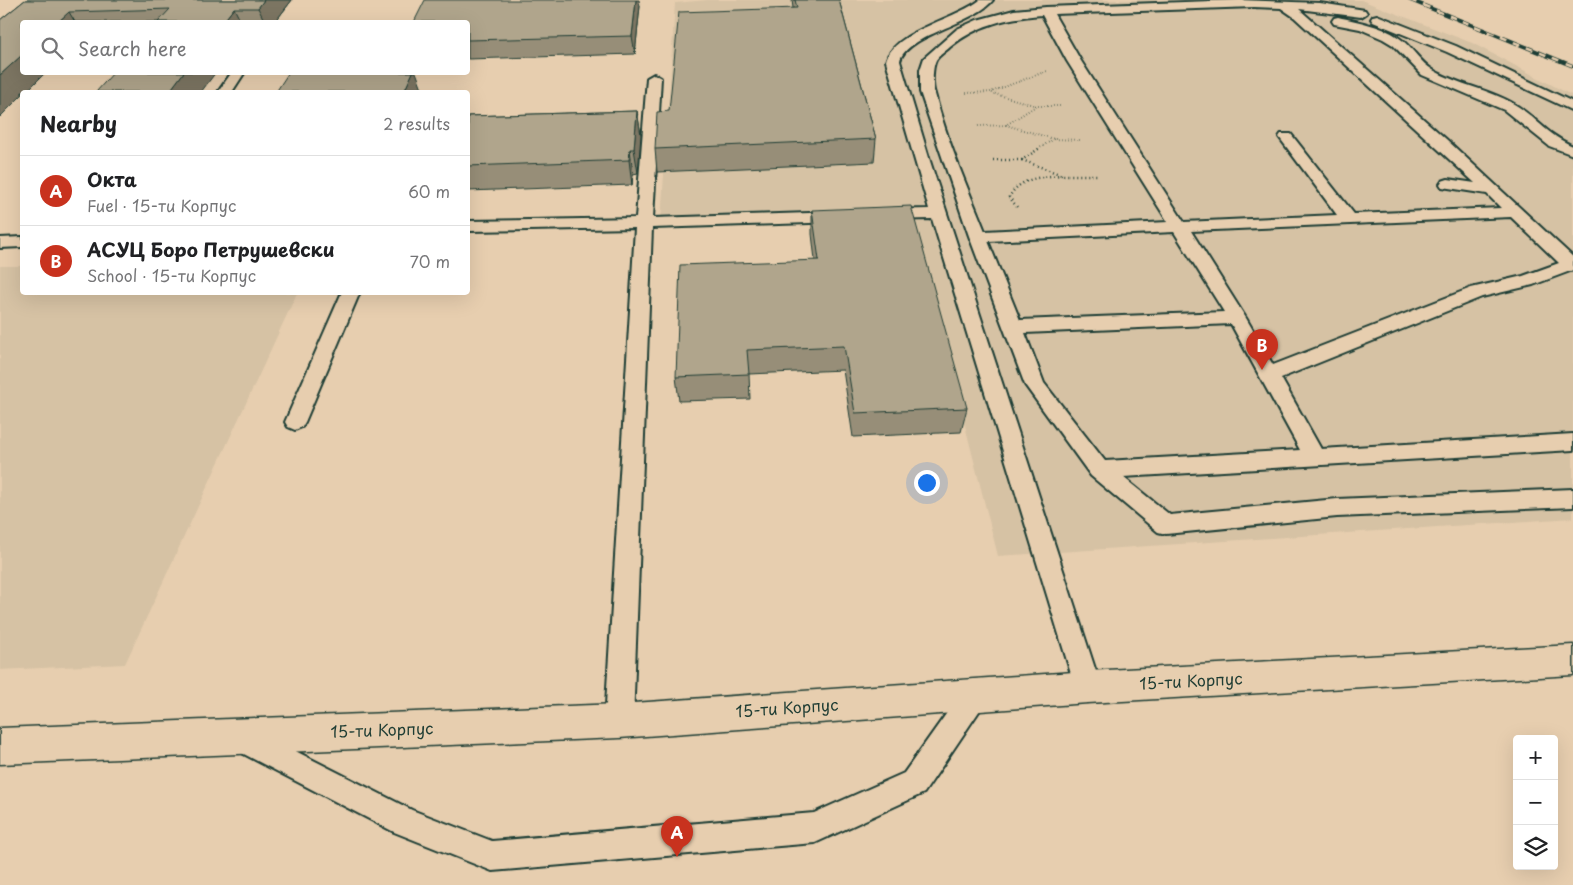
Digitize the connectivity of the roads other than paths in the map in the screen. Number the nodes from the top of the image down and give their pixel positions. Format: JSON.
{"nodes":[{"id":1,"x":988,"y":0,"type":"edge"},
{"id":2,"x":1320,"y":0,"type":"edge"},
{"id":3,"x":1163,"y":3,"type":"edge"},
{"id":4,"x":1284,"y":4,"type":"junction"},
{"id":5,"x":1046,"y":11,"type":"junction"},
{"id":6,"x":1361,"y":13,"type":"junction"},
{"id":7,"x":1298,"y":14,"type":"junction"},
{"id":8,"x":1178,"y":17,"type":"dead end"},
{"id":9,"x":237,"y":75,"type":"edge"},
{"id":10,"x":654,"y":78,"type":"dead end"},
{"id":11,"x":226,"y":90,"type":"edge"},
{"id":12,"x":1573,"y":107,"type":"edge"},
{"id":13,"x":1286,"y":137,"type":"dead end"},
{"id":14,"x":1573,"y":151,"type":"edge"},
{"id":15,"x":1448,"y":184,"type":"dead end"},
{"id":16,"x":1491,"y":190,"type":"junction"},
{"id":17,"x":1515,"y":212,"type":"junction"},
{"id":18,"x":939,"y":214,"type":"junction"},
{"id":19,"x":1349,"y":219,"type":"junction"},
{"id":20,"x":644,"y":223,"type":"junction"},
{"id":21,"x":470,"y":226,"type":"edge"},
{"id":22,"x":1180,"y":226,"type":"junction"},
{"id":23,"x":977,"y":236,"type":"junction"},
{"id":24,"x":20,"y":242,"type":"edge"},
{"id":25,"x":0,"y":243,"type":"edge"},
{"id":26,"x":1572,"y":266,"type":"edge"},
{"id":27,"x":350,"y":295,"type":"edge"},
{"id":28,"x":1237,"y":318,"type":"junction"},
{"id":29,"x":1013,"y":327,"type":"junction"},
{"id":30,"x":1268,"y":375,"type":"junction"},
{"id":31,"x":295,"y":422,"type":"dead end"},
{"id":32,"x":1573,"y":442,"type":"edge"},
{"id":33,"x":1315,"y":457,"type":"junction"},
{"id":34,"x":1099,"y":470,"type":"junction"},
{"id":35,"x":1573,"y":498,"type":"edge"},
{"id":36,"x":1573,"y":660,"type":"edge"},
{"id":37,"x":1088,"y":686,"type":"junction"},
{"id":38,"x":975,"y":695,"type":"junction"},
{"id":39,"x":619,"y":721,"type":"junction"},
{"id":40,"x":239,"y":736,"type":"junction"},
{"id":41,"x":0,"y":746,"type":"edge"}],
"edges":[{"from":1,"to":18,"type":"lane"},
{"from":2,"to":6,"type":"lane"},
{"from":3,"to":4,"type":"lane"},
{"from":3,"to":5,"type":"lane"},
{"from":3,"to":8,"type":"lane"},
{"from":4,"to":6,"type":"lane"},
{"from":4,"to":7,"type":"lane"},
{"from":5,"to":22,"type":"lane"},
{"from":5,"to":23,"type":"lane"},
{"from":6,"to":12,"type":"lane"},
{"from":7,"to":14,"type":"lane"},
{"from":7,"to":16,"type":"lane"},
{"from":9,"to":11,"type":"lane"},
{"from":10,"to":20,"type":"lane"},
{"from":13,"to":19,"type":"lane"},
{"from":15,"to":16,"type":"lane"},
{"from":16,"to":17,"type":"lane"},
{"from":17,"to":19,"type":"lane"},
{"from":17,"to":26,"type":"lane"},
{"from":18,"to":20,"type":"lane"},
{"from":18,"to":37,"type":"lane"},
{"from":19,"to":22,"type":"lane"},
{"from":20,"to":21,"type":"lane"},
{"from":20,"to":39,"type":"lane"},
{"from":22,"to":23,"type":"lane"},
{"from":22,"to":28,"type":"lane"},
{"from":23,"to":29,"type":"lane"},
{"from":24,"to":25,"type":"lane"},
{"from":26,"to":30,"type":"lane"},
{"from":27,"to":31,"type":"lane"},
{"from":28,"to":29,"type":"lane"},
{"from":28,"to":30,"type":"lane"},
{"from":29,"to":34,"type":"lane"},
{"from":30,"to":33,"type":"lane"},
{"from":32,"to":33,"type":"lane"},
{"from":33,"to":34,"type":"lane"},
{"from":34,"to":35,"type":"lane"},
{"from":36,"to":37,"type":"street","name":"15-ти Корпус"},
{"from":37,"to":38,"type":"street","name":"15-ти Корпус"},
{"from":38,"to":39,"type":"street","name":"15-ти Корпус"},
{"from":38,"to":40,"type":"lane"},
{"from":39,"to":40,"type":"street","name":"15-ти Корпус"},
{"from":40,"to":41,"type":"street","name":"15-ти Корпус"}]}
